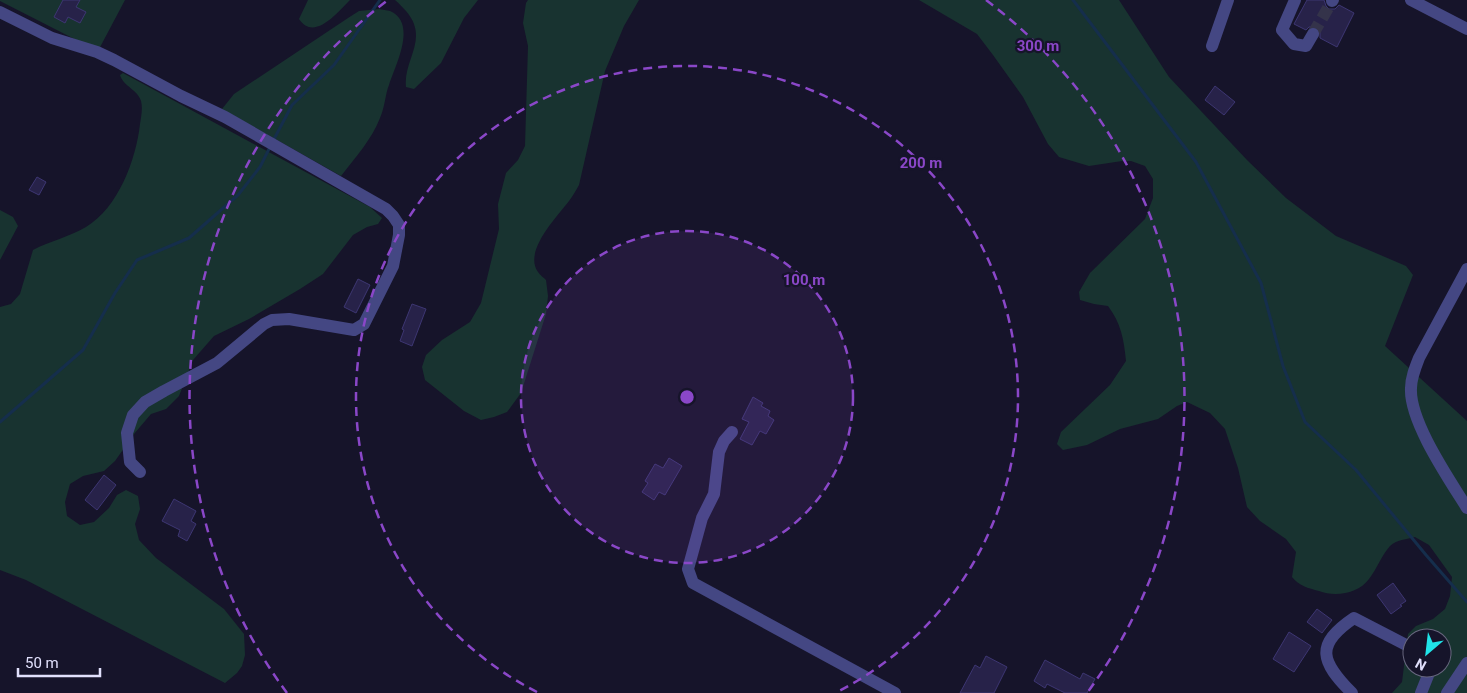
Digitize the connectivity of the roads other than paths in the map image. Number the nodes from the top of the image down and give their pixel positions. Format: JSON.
{"nodes":[{"id":1,"x":1228,"y":0,"type":"edge"},
{"id":2,"x":1295,"y":0,"type":"edge"},
{"id":3,"x":1411,"y":0,"type":"edge"},
{"id":4,"x":0,"y":12,"type":"edge"},
{"id":5,"x":1467,"y":29,"type":"edge"},
{"id":6,"x":1313,"y":34,"type":"tunnel mouth"},
{"id":7,"x":1212,"y":46,"type":"dead end"},
{"id":8,"x":1467,"y":268,"type":"edge"},
{"id":9,"x":732,"y":432,"type":"dead end"},
{"id":10,"x":140,"y":472,"type":"dead end"},
{"id":11,"x":1467,"y":508,"type":"edge"},
{"id":12,"x":1402,"y":643,"type":"edge"},
{"id":13,"x":1467,"y":663,"type":"edge"},
{"id":14,"x":1427,"y":678,"type":"edge"},
{"id":15,"x":895,"y":693,"type":"edge"},
{"id":16,"x":1352,"y":693,"type":"edge"},
{"id":17,"x":1421,"y":693,"type":"edge"},
{"id":18,"x":1447,"y":693,"type":"edge"}],
"edges":[{"from":1,"to":7,"type":"street"},
{"from":2,"to":6,"type":"street"},
{"from":3,"to":5,"type":"street"},
{"from":4,"to":10,"type":"street"},
{"from":8,"to":11,"type":"street"},
{"from":9,"to":15,"type":"street"},
{"from":12,"to":16,"type":"street"},
{"from":13,"to":18,"type":"street"},
{"from":14,"to":17,"type":"street"}]}
